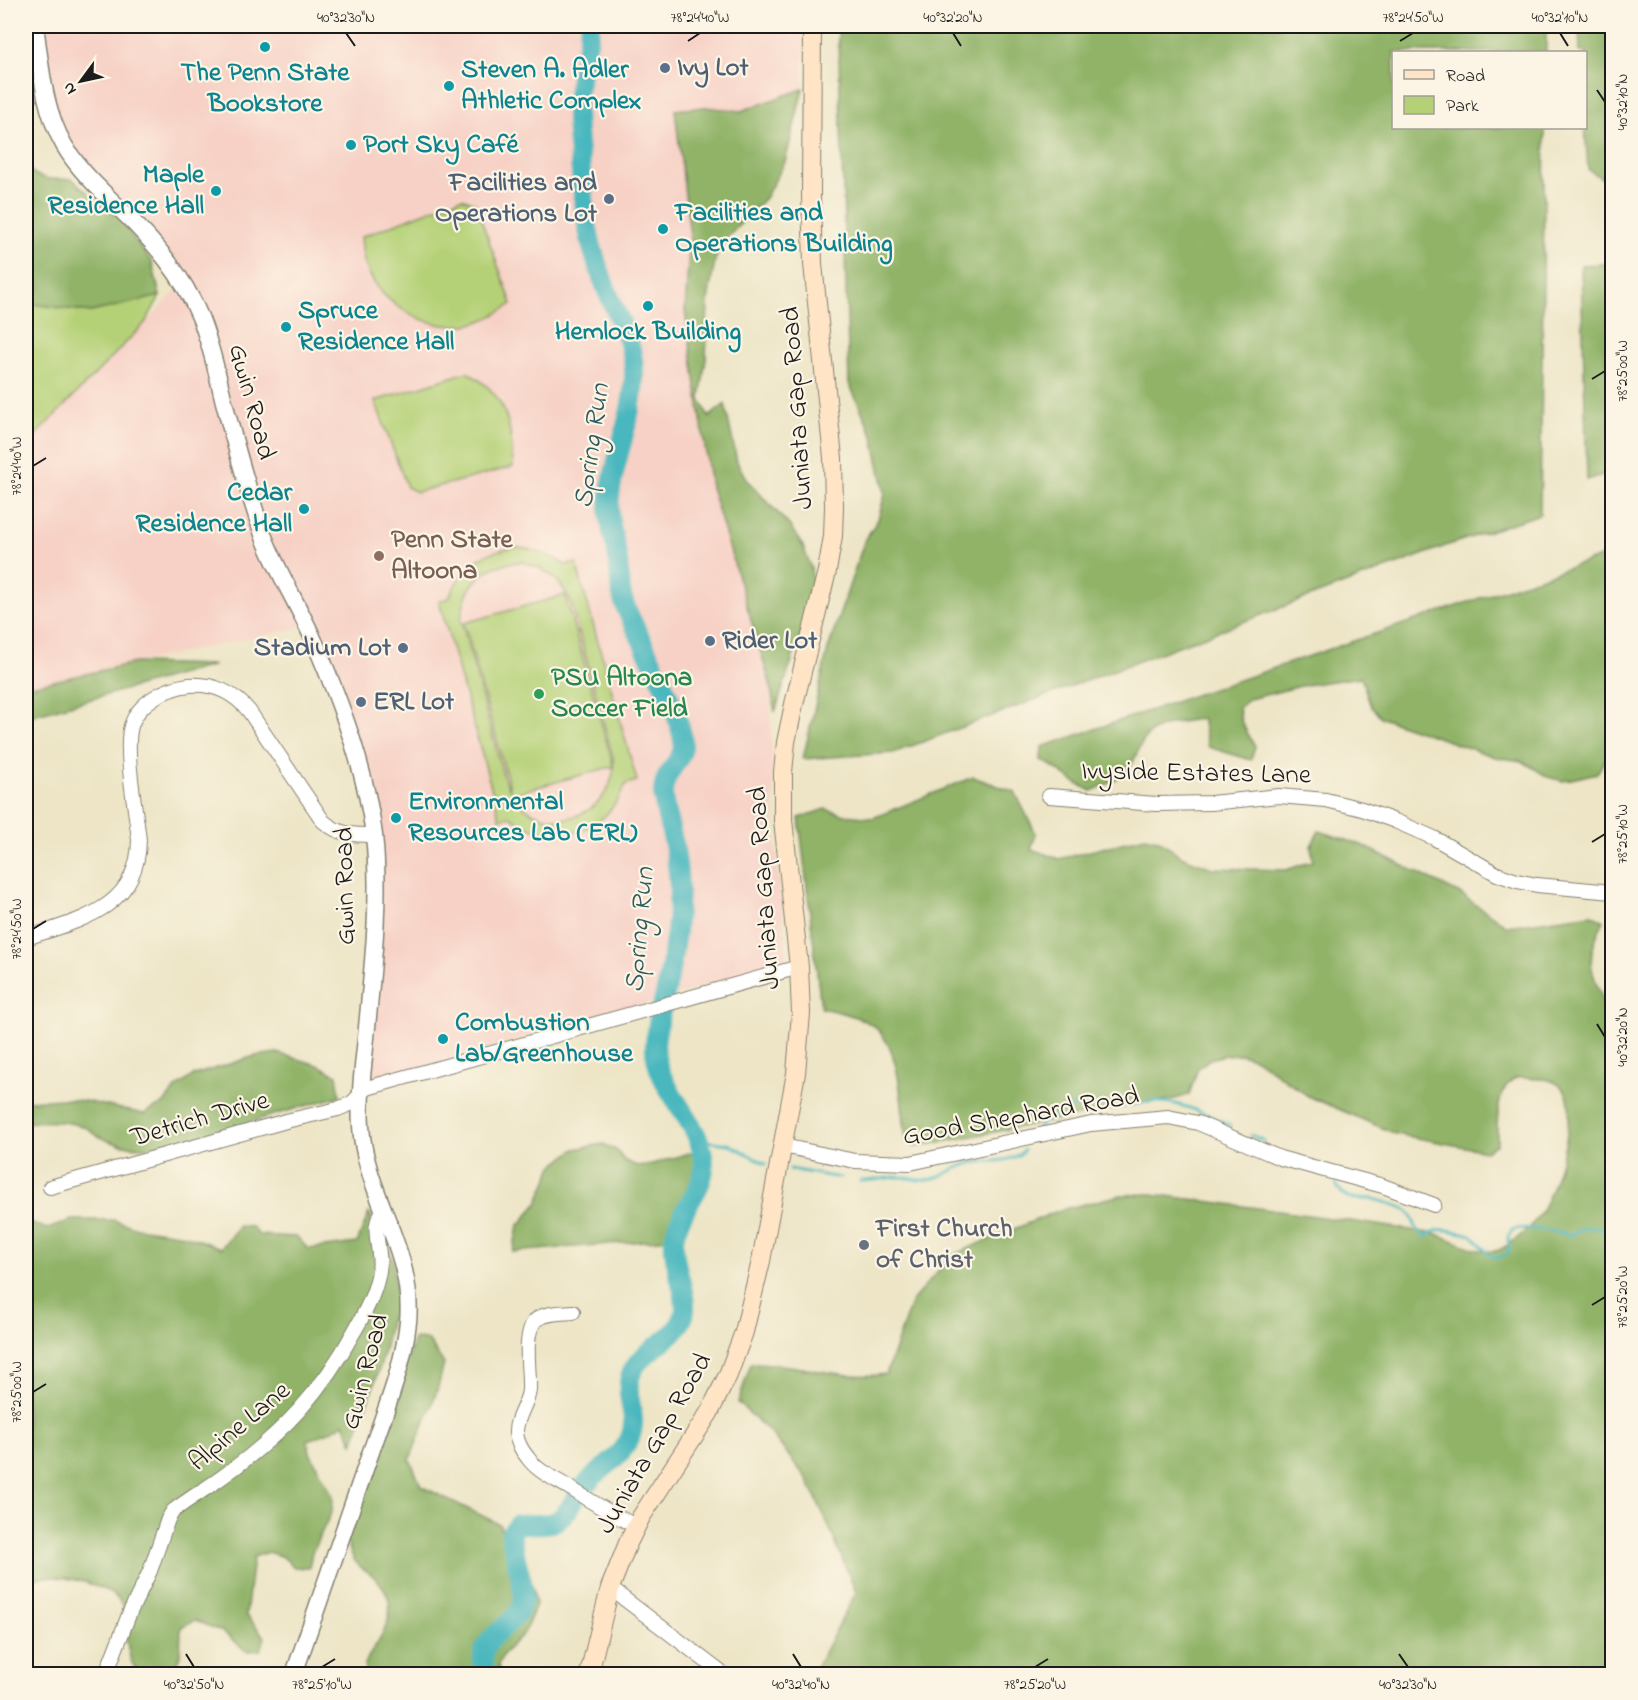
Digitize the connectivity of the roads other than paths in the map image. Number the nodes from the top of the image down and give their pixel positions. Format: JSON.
{"nodes":[{"id":1,"x":35,"y":26,"type":"edge"},
{"id":2,"x":812,"y":26,"type":"edge"},
{"id":3,"x":1049,"y":796,"type":"dead end"},
{"id":4,"x":374,"y":835,"type":"junction"},
{"id":5,"x":1612,"y":892,"type":"edge"},
{"id":6,"x":26,"y":938,"type":"edge"},
{"id":7,"x":799,"y":967,"type":"junction"},
{"id":8,"x":361,"y":1094,"type":"junction"},
{"id":9,"x":783,"y":1146,"type":"junction"},
{"id":10,"x":50,"y":1187,"type":"dead end"},
{"id":11,"x":1434,"y":1205,"type":"dead end"},
{"id":12,"x":384,"y":1211,"type":"junction"},
{"id":13,"x":573,"y":1312,"type":"dead end"},
{"id":14,"x":636,"y":1526,"type":"junction"},
{"id":15,"x":610,"y":1588,"type":"junction"},
{"id":16,"x":106,"y":1674,"type":"edge"},
{"id":17,"x":294,"y":1674,"type":"edge"},
{"id":18,"x":589,"y":1674,"type":"edge"},
{"id":19,"x":723,"y":1674,"type":"edge"}],
"edges":[{"from":1,"to":4,"type":"street","name":"Gwin Road"},
{"from":2,"to":7,"type":"main road","name":"Juniata Gap Road"},
{"from":3,"to":5,"type":"street","name":"Ivyside Estates Lane"},
{"from":4,"to":6,"type":"street"},
{"from":4,"to":8,"type":"street","name":"Gwin Road"},
{"from":7,"to":8,"type":"street","name":"Detrich Drive"},
{"from":7,"to":9,"type":"main road","name":"Juniata Gap Road"},
{"from":8,"to":10,"type":"street","name":"Detrich Drive"},
{"from":8,"to":12,"type":"street","name":"Gwin Road"},
{"from":9,"to":11,"type":"street","name":"Good Shephard Road"},
{"from":9,"to":14,"type":"main road","name":"Juniata Gap Road"},
{"from":12,"to":16,"type":"street","name":"Alpine Lane"},
{"from":12,"to":17,"type":"street","name":"Gwin Road"},
{"from":13,"to":14,"type":"street"},
{"from":14,"to":15,"type":"main road","name":"Juniata Gap Road"},
{"from":15,"to":18,"type":"main road","name":"Juniata Gap Road"},
{"from":15,"to":19,"type":"street"}]}
